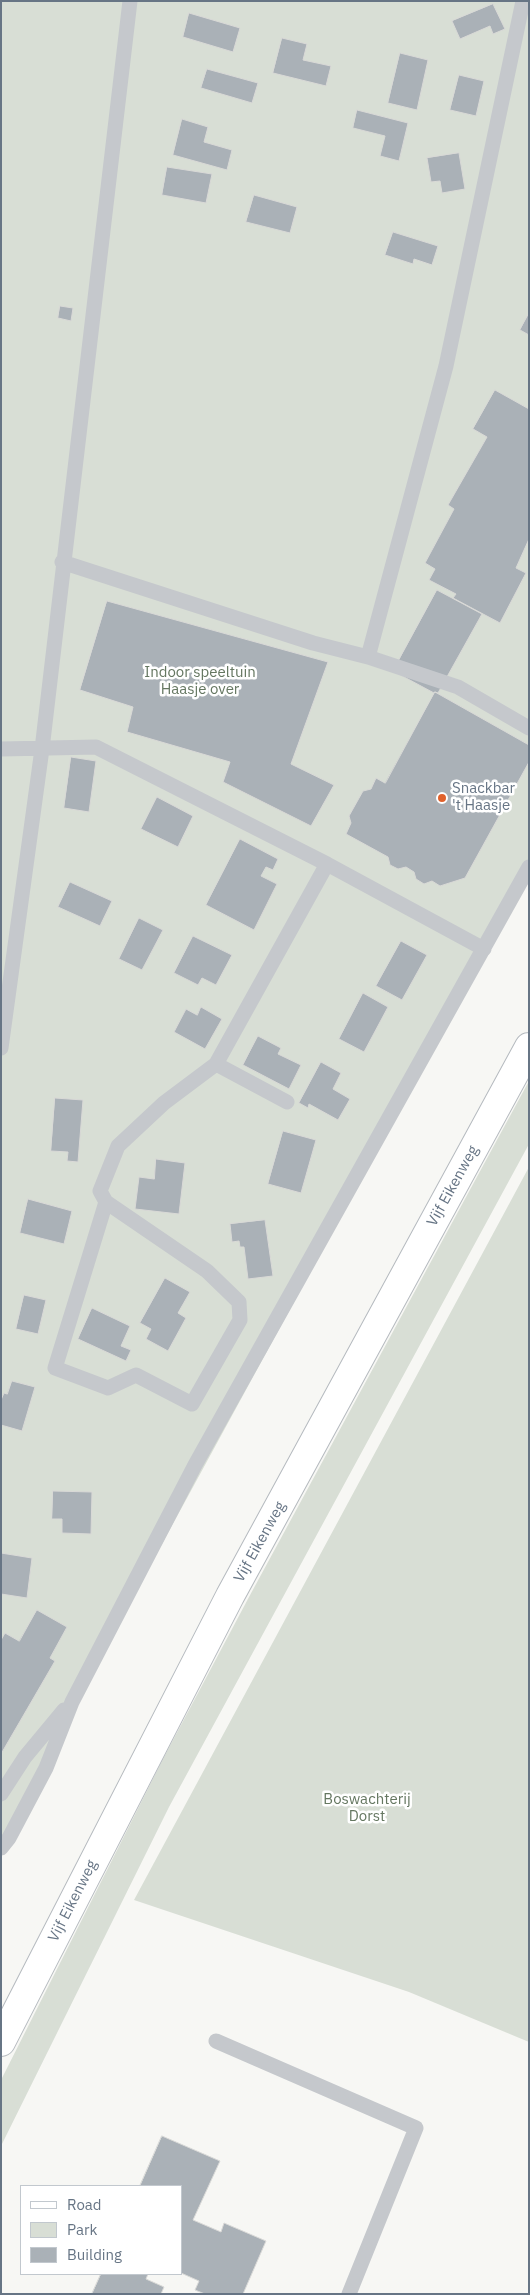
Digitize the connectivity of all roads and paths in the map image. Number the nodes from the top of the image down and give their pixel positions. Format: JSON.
{"nodes":[{"id":1,"x":130,"y":1,"type":"edge"},
{"id":2,"x":523,"y":1,"type":"edge"},
{"id":3,"x":62,"y":562,"type":"junction"},
{"id":4,"x":368,"y":657,"type":"junction"},
{"id":5,"x":529,"y":728,"type":"edge"},
{"id":6,"x":1,"y":749,"type":"edge"},
{"id":7,"x":42,"y":749,"type":"junction"},
{"id":8,"x":327,"y":864,"type":"junction"},
{"id":9,"x":529,"y":867,"type":"edge"},
{"id":10,"x":484,"y":949,"type":"junction"},
{"id":11,"x":529,"y":1047,"type":"edge"},
{"id":12,"x":1,"y":1048,"type":"edge"},
{"id":13,"x":216,"y":1064,"type":"junction"},
{"id":14,"x":287,"y":1102,"type":"dead end"},
{"id":15,"x":106,"y":1202,"type":"junction"},
{"id":16,"x":72,"y":1702,"type":"junction"},
{"id":17,"x":2,"y":1795,"type":"edge"},
{"id":18,"x":1,"y":1848,"type":"edge"},
{"id":19,"x":216,"y":2041,"type":"dead end"},
{"id":20,"x":1,"y":2042,"type":"edge"},
{"id":21,"x":349,"y":2294,"type":"edge"}],
"edges":[{"from":1,"to":3,"type":"lane"},
{"from":2,"to":4,"type":"lane"},
{"from":3,"to":4,"type":"lane"},
{"from":3,"to":7,"type":"lane"},
{"from":4,"to":5,"type":"lane"},
{"from":6,"to":7,"type":"lane"},
{"from":7,"to":8,"type":"lane"},
{"from":7,"to":12,"type":"lane"},
{"from":8,"to":10,"type":"lane"},
{"from":8,"to":13,"type":"lane"},
{"from":9,"to":10,"type":"lane"},
{"from":10,"to":16,"type":"lane"},
{"from":11,"to":20,"type":"main road","name":"Vijf Eikenweg"},
{"from":13,"to":14,"type":"lane"},
{"from":13,"to":15,"type":"lane"},
{"from":15,"to":15,"type":"lane"},
{"from":16,"to":17,"type":"lane"},
{"from":16,"to":18,"type":"lane"},
{"from":19,"to":21,"type":"lane"}]}
